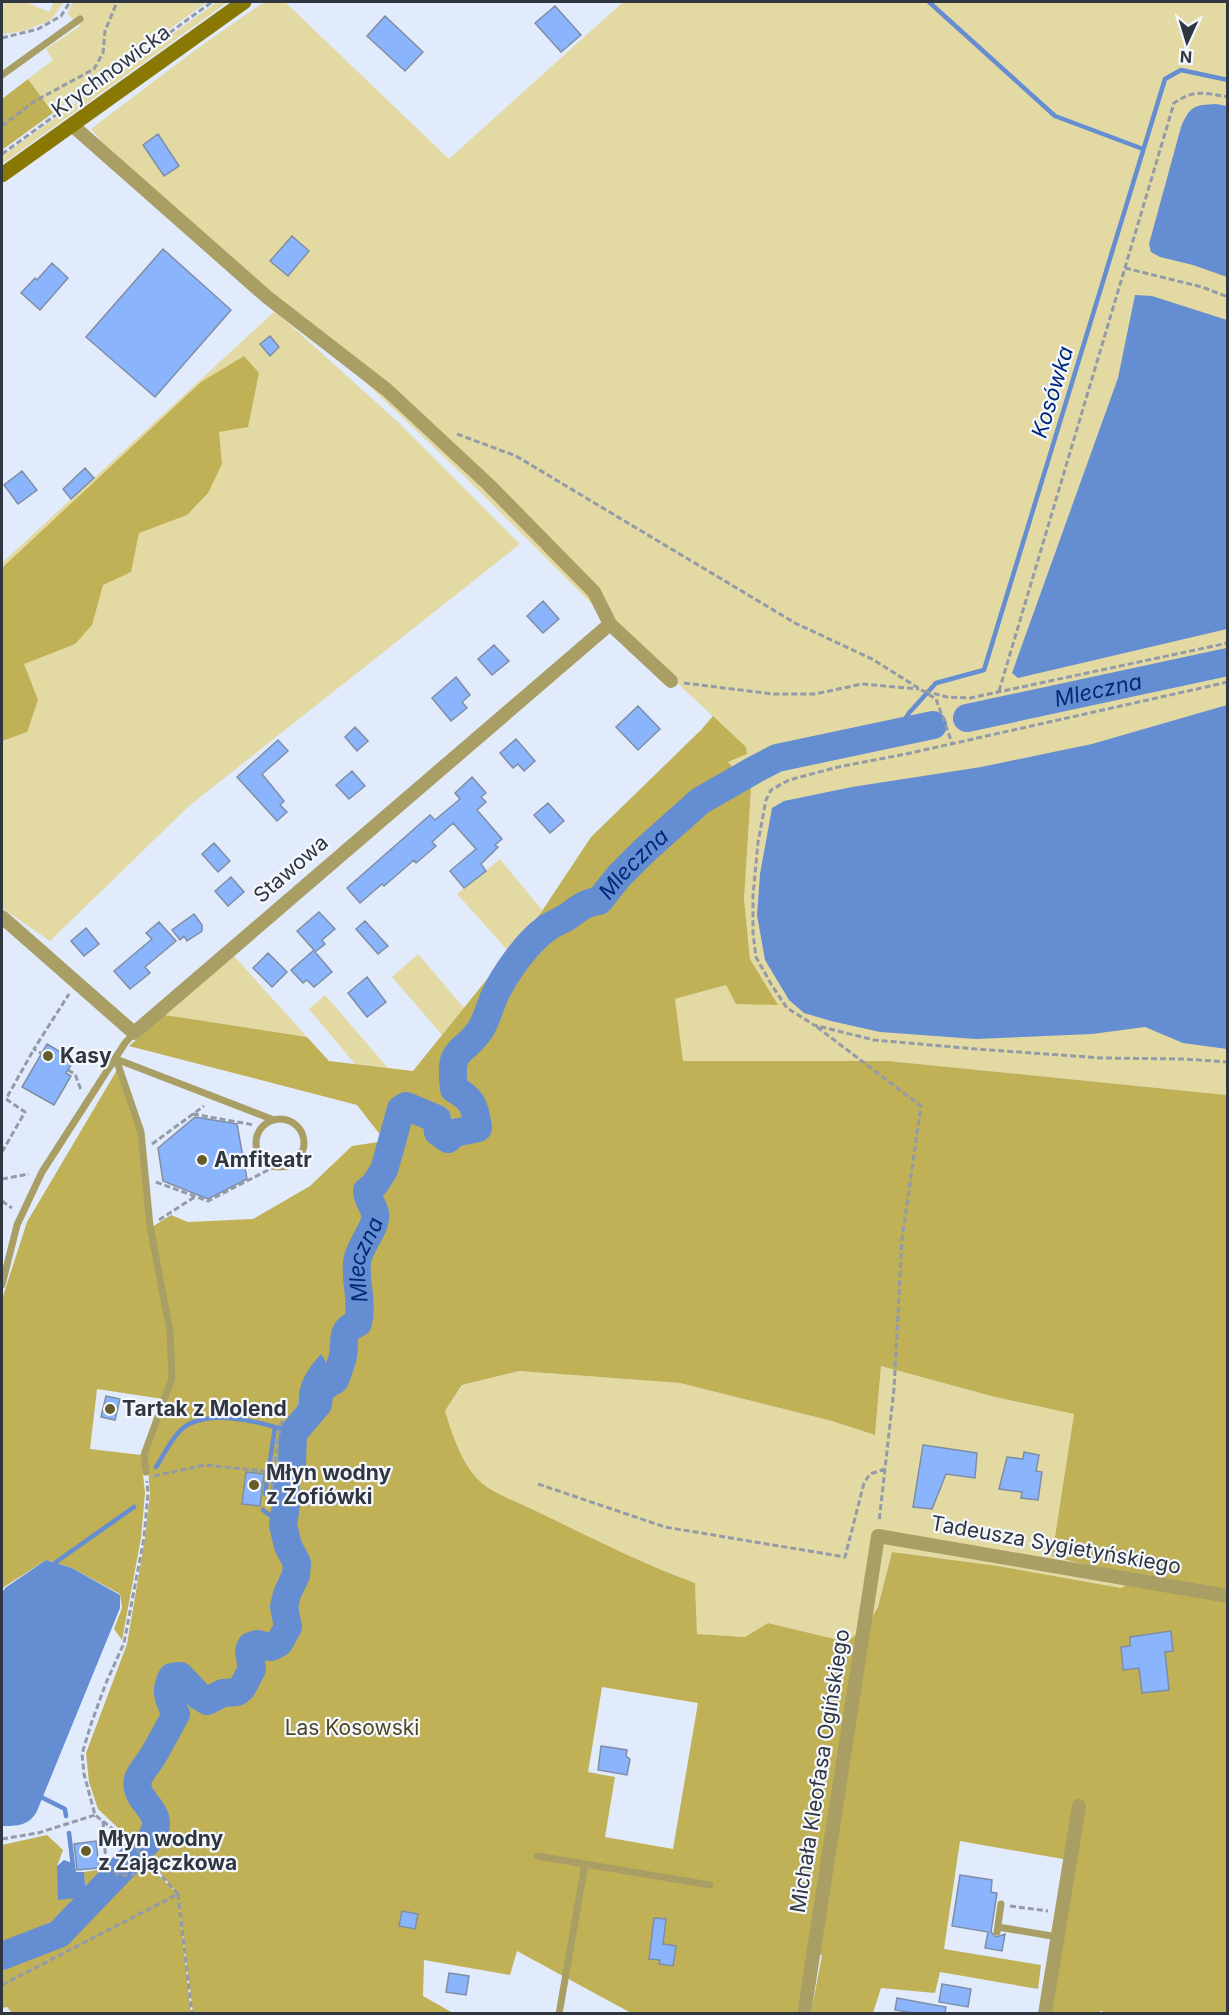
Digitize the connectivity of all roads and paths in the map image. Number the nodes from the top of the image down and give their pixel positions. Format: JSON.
{"nodes":[{"id":1,"x":70,"y":2,"type":"edge"},
{"id":2,"x":117,"y":2,"type":"edge"},
{"id":3,"x":212,"y":2,"type":"edge"},
{"id":4,"x":244,"y":2,"type":"edge"},
{"id":5,"x":80,"y":19,"type":"dead end"},
{"id":6,"x":2,"y":38,"type":"edge"},
{"id":7,"x":2,"y":75,"type":"edge"},
{"id":8,"x":1227,"y":97,"type":"edge"},
{"id":9,"x":72,"y":125,"type":"junction"},
{"id":10,"x":2,"y":126,"type":"edge"},
{"id":11,"x":2,"y":154,"type":"edge"},
{"id":12,"x":2,"y":175,"type":"edge"},
{"id":13,"x":1125,"y":268,"type":"junction"},
{"id":14,"x":1227,"y":297,"type":"edge"},
{"id":15,"x":454,"y":433,"type":"dead end"},
{"id":16,"x":610,"y":624,"type":"junction"},
{"id":17,"x":1227,"y":643,"type":"edge"},
{"id":18,"x":671,"y":681,"type":"joint"},
{"id":19,"x":1227,"y":682,"type":"edge"},
{"id":20,"x":921,"y":690,"type":"junction"},
{"id":21,"x":999,"y":691,"type":"junction"},
{"id":22,"x":952,"y":743,"type":"junction"},
{"id":23,"x":2,"y":917,"type":"edge"},
{"id":24,"x":70,"y":993,"type":"dead end"},
{"id":25,"x":814,"y":1025,"type":"junction"},
{"id":26,"x":134,"y":1033,"type":"junction"},
{"id":27,"x":34,"y":1049,"type":"junction"},
{"id":28,"x":44,"y":1055,"type":"dead end"},
{"id":29,"x":116,"y":1059,"type":"junction"},
{"id":30,"x":1227,"y":1062,"type":"edge"},
{"id":31,"x":68,"y":1070,"type":"dead end"},
{"id":32,"x":216,"y":1097,"type":"junction"},
{"id":33,"x":88,"y":1100,"type":"junction"},
{"id":34,"x":193,"y":1114,"type":"junction"},
{"id":35,"x":274,"y":1120,"type":"junction"},
{"id":36,"x":262,"y":1127,"type":"junction"},
{"id":37,"x":143,"y":1150,"type":"junction"},
{"id":38,"x":2,"y":1152,"type":"edge"},
{"id":39,"x":274,"y":1167,"type":"junction"},
{"id":40,"x":42,"y":1172,"type":"junction"},
{"id":41,"x":2,"y":1179,"type":"edge"},
{"id":42,"x":146,"y":1179,"type":"junction"},
{"id":43,"x":196,"y":1196,"type":"junction"},
{"id":44,"x":150,"y":1226,"type":"junction"},
{"id":45,"x":2,"y":1285,"type":"edge"},
{"id":46,"x":282,"y":1420,"type":"dead end"},
{"id":47,"x":885,"y":1469,"type":"junction"},
{"id":48,"x":146,"y":1472,"type":"dead end"},
{"id":49,"x":274,"y":1472,"type":"junction"},
{"id":50,"x":538,"y":1484,"type":"dead end"},
{"id":51,"x":272,"y":1489,"type":"dead end"},
{"id":52,"x":878,"y":1536,"type":"junction"},
{"id":53,"x":1227,"y":1596,"type":"edge"},
{"id":54,"x":1079,"y":1806,"type":"dead end"},
{"id":55,"x":95,"y":1815,"type":"junction"},
{"id":56,"x":103,"y":1821,"type":"junction"},
{"id":57,"x":2,"y":1839,"type":"edge"},
{"id":58,"x":537,"y":1856,"type":"dead end"},
{"id":59,"x":585,"y":1864,"type":"junction"},
{"id":60,"x":153,"y":1868,"type":"junction"},
{"id":61,"x":710,"y":1885,"type":"dead end"},
{"id":62,"x":178,"y":1894,"type":"junction"},
{"id":63,"x":1002,"y":1904,"type":"joint"},
{"id":64,"x":1062,"y":1914,"type":"junction"},
{"id":65,"x":1058,"y":1937,"type":"junction"},
{"id":66,"x":2,"y":1986,"type":"edge"},
{"id":67,"x":192,"y":2013,"type":"edge"},
{"id":68,"x":559,"y":2013,"type":"edge"},
{"id":69,"x":804,"y":2013,"type":"edge"},
{"id":70,"x":1046,"y":2013,"type":"edge"}],
"edges":[{"from":1,"to":6,"type":"path"},
{"from":2,"to":10,"type":"path"},
{"from":3,"to":11,"type":"path"},
{"from":4,"to":9,"type":"street","name":"Krychnowicka"},
{"from":5,"to":7,"type":"lane"},
{"from":8,"to":13,"type":"path"},
{"from":9,"to":12,"type":"street","name":"Krychnowicka"},
{"from":9,"to":16,"type":"street"},
{"from":13,"to":14,"type":"path"},
{"from":13,"to":21,"type":"path"},
{"from":15,"to":20,"type":"path"},
{"from":16,"to":18,"type":"street"},
{"from":16,"to":26,"type":"street","name":"Stawowa"},
{"from":17,"to":21,"type":"path"},
{"from":18,"to":20,"type":"path"},
{"from":19,"to":22,"type":"path"},
{"from":20,"to":21,"type":"path"},
{"from":20,"to":22,"type":"path"},
{"from":22,"to":25,"type":"path"},
{"from":23,"to":26,"type":"street"},
{"from":24,"to":27,"type":"path"},
{"from":25,"to":30,"type":"path"},
{"from":25,"to":47,"type":"path"},
{"from":26,"to":29,"type":"lane"},
{"from":27,"to":28,"type":"path"},
{"from":27,"to":38,"type":"path"},
{"from":29,"to":32,"type":"lane"},
{"from":29,"to":33,"type":"lane"},
{"from":29,"to":37,"type":"lane"},
{"from":31,"to":33,"type":"path"},
{"from":32,"to":34,"type":"path"},
{"from":32,"to":35,"type":"lane"},
{"from":33,"to":40,"type":"lane"},
{"from":34,"to":36,"type":"path"},
{"from":34,"to":37,"type":"path"},
{"from":35,"to":36,"type":"lane"},
{"from":35,"to":39,"type":"lane"},
{"from":36,"to":39,"type":"lane"},
{"from":37,"to":42,"type":"lane"},
{"from":39,"to":43,"type":"path"},
{"from":40,"to":41,"type":"path"},
{"from":40,"to":45,"type":"lane"},
{"from":42,"to":43,"type":"path"},
{"from":42,"to":44,"type":"lane"},
{"from":43,"to":44,"type":"path"},
{"from":44,"to":48,"type":"lane"},
{"from":46,"to":49,"type":"path"},
{"from":47,"to":50,"type":"path"},
{"from":47,"to":52,"type":"path"},
{"from":49,"to":51,"type":"path"},
{"from":49,"to":55,"type":"path"},
{"from":52,"to":53,"type":"street","name":"Tadeusza Sygietyńskiego"},
{"from":52,"to":69,"type":"street","name":"Michała Kleofasa Ogińskiego"},
{"from":54,"to":64,"type":"street"},
{"from":55,"to":56,"type":"path"},
{"from":55,"to":57,"type":"path"},
{"from":56,"to":60,"type":"path"},
{"from":56,"to":60,"type":"path"},
{"from":58,"to":59,"type":"lane"},
{"from":59,"to":61,"type":"lane"},
{"from":59,"to":68,"type":"lane"},
{"from":60,"to":62,"type":"path"},
{"from":62,"to":66,"type":"path"},
{"from":62,"to":67,"type":"path"},
{"from":63,"to":64,"type":"path"},
{"from":63,"to":65,"type":"lane"},
{"from":64,"to":65,"type":"street"},
{"from":65,"to":70,"type":"street"}]}
